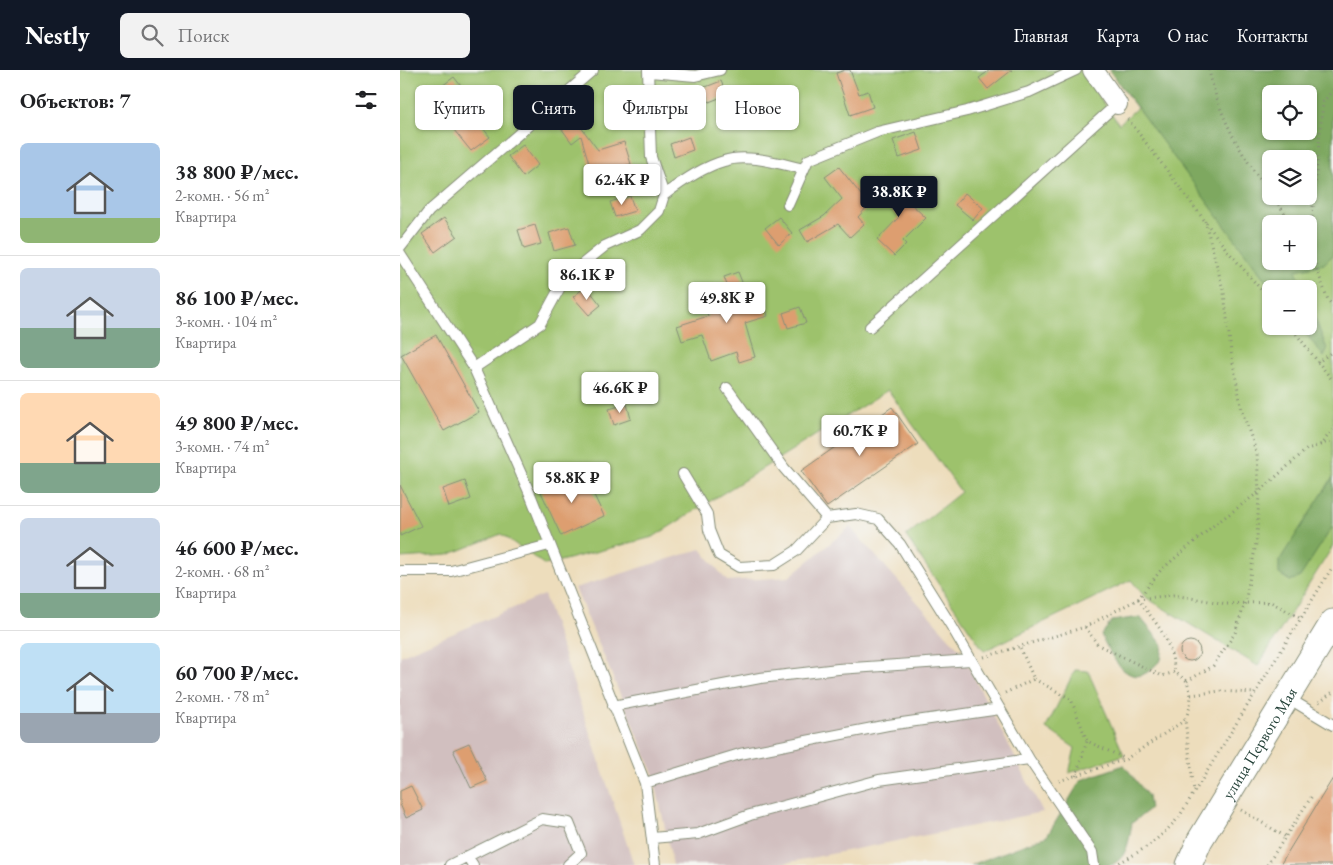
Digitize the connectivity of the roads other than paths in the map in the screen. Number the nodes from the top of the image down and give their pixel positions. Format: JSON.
{"nodes":[{"id":1,"x":593,"y":70,"type":"edge"},
{"id":2,"x":720,"y":70,"type":"edge"},
{"id":3,"x":1076,"y":70,"type":"edge"},
{"id":4,"x":1093,"y":70,"type":"edge"},
{"id":5,"x":649,"y":71,"type":"edge"},
{"id":6,"x":1117,"y":104,"type":"joint"},
{"id":7,"x":804,"y":170,"type":"junction"},
{"id":8,"x":664,"y":195,"type":"junction"},
{"id":9,"x":788,"y":205,"type":"dead end"},
{"id":10,"x":400,"y":248,"type":"edge"},
{"id":11,"x":400,"y":254,"type":"edge"},
{"id":12,"x":870,"y":327,"type":"dead end"},
{"id":13,"x":474,"y":368,"type":"junction"},
{"id":14,"x":727,"y":388,"type":"dead end"},
{"id":15,"x":683,"y":474,"type":"dead end"},
{"id":16,"x":827,"y":518,"type":"junction"},
{"id":17,"x":549,"y":544,"type":"junction"},
{"id":18,"x":400,"y":571,"type":"edge"},
{"id":19,"x":1333,"y":622,"type":"edge"},
{"id":20,"x":971,"y":660,"type":"junction"},
{"id":21,"x":1288,"y":698,"type":"junction"},
{"id":22,"x":613,"y":706,"type":"junction"},
{"id":23,"x":1000,"y":709,"type":"junction"},
{"id":24,"x":1333,"y":725,"type":"edge"},
{"id":25,"x":1029,"y":760,"type":"junction"},
{"id":26,"x":645,"y":783,"type":"junction"},
{"id":27,"x":652,"y":838,"type":"junction"},
{"id":28,"x":470,"y":861,"type":"edge"},
{"id":29,"x":450,"y":865,"type":"edge"},
{"id":30,"x":568,"y":865,"type":"edge"},
{"id":31,"x":655,"y":865,"type":"edge"},
{"id":32,"x":1094,"y":865,"type":"edge"},
{"id":33,"x":1189,"y":865,"type":"edge"}],
"edges":[{"from":1,"to":10,"type":"lane"},
{"from":2,"to":5,"type":"lane"},
{"from":3,"to":7,"type":"lane"},
{"from":4,"to":6,"type":"street"},
{"from":5,"to":8,"type":"lane"},
{"from":6,"to":12,"type":"lane"},
{"from":7,"to":8,"type":"lane"},
{"from":7,"to":9,"type":"lane"},
{"from":8,"to":13,"type":"lane"},
{"from":11,"to":13,"type":"lane"},
{"from":13,"to":17,"type":"lane"},
{"from":14,"to":16,"type":"lane"},
{"from":15,"to":16,"type":"lane"},
{"from":16,"to":20,"type":"lane"},
{"from":17,"to":18,"type":"lane"},
{"from":17,"to":22,"type":"lane"},
{"from":19,"to":21,"type":"street","name":"улица Первого Мая"},
{"from":20,"to":22,"type":"lane"},
{"from":20,"to":23,"type":"lane"},
{"from":21,"to":24,"type":"lane"},
{"from":21,"to":33,"type":"street","name":"улица Первого Мая"},
{"from":22,"to":26,"type":"lane"},
{"from":23,"to":25,"type":"lane"},
{"from":23,"to":26,"type":"lane"},
{"from":25,"to":27,"type":"lane"},
{"from":25,"to":32,"type":"lane"},
{"from":26,"to":27,"type":"lane"},
{"from":27,"to":31,"type":"lane"},
{"from":28,"to":29,"type":"lane"},
{"from":28,"to":30,"type":"lane"}]}
